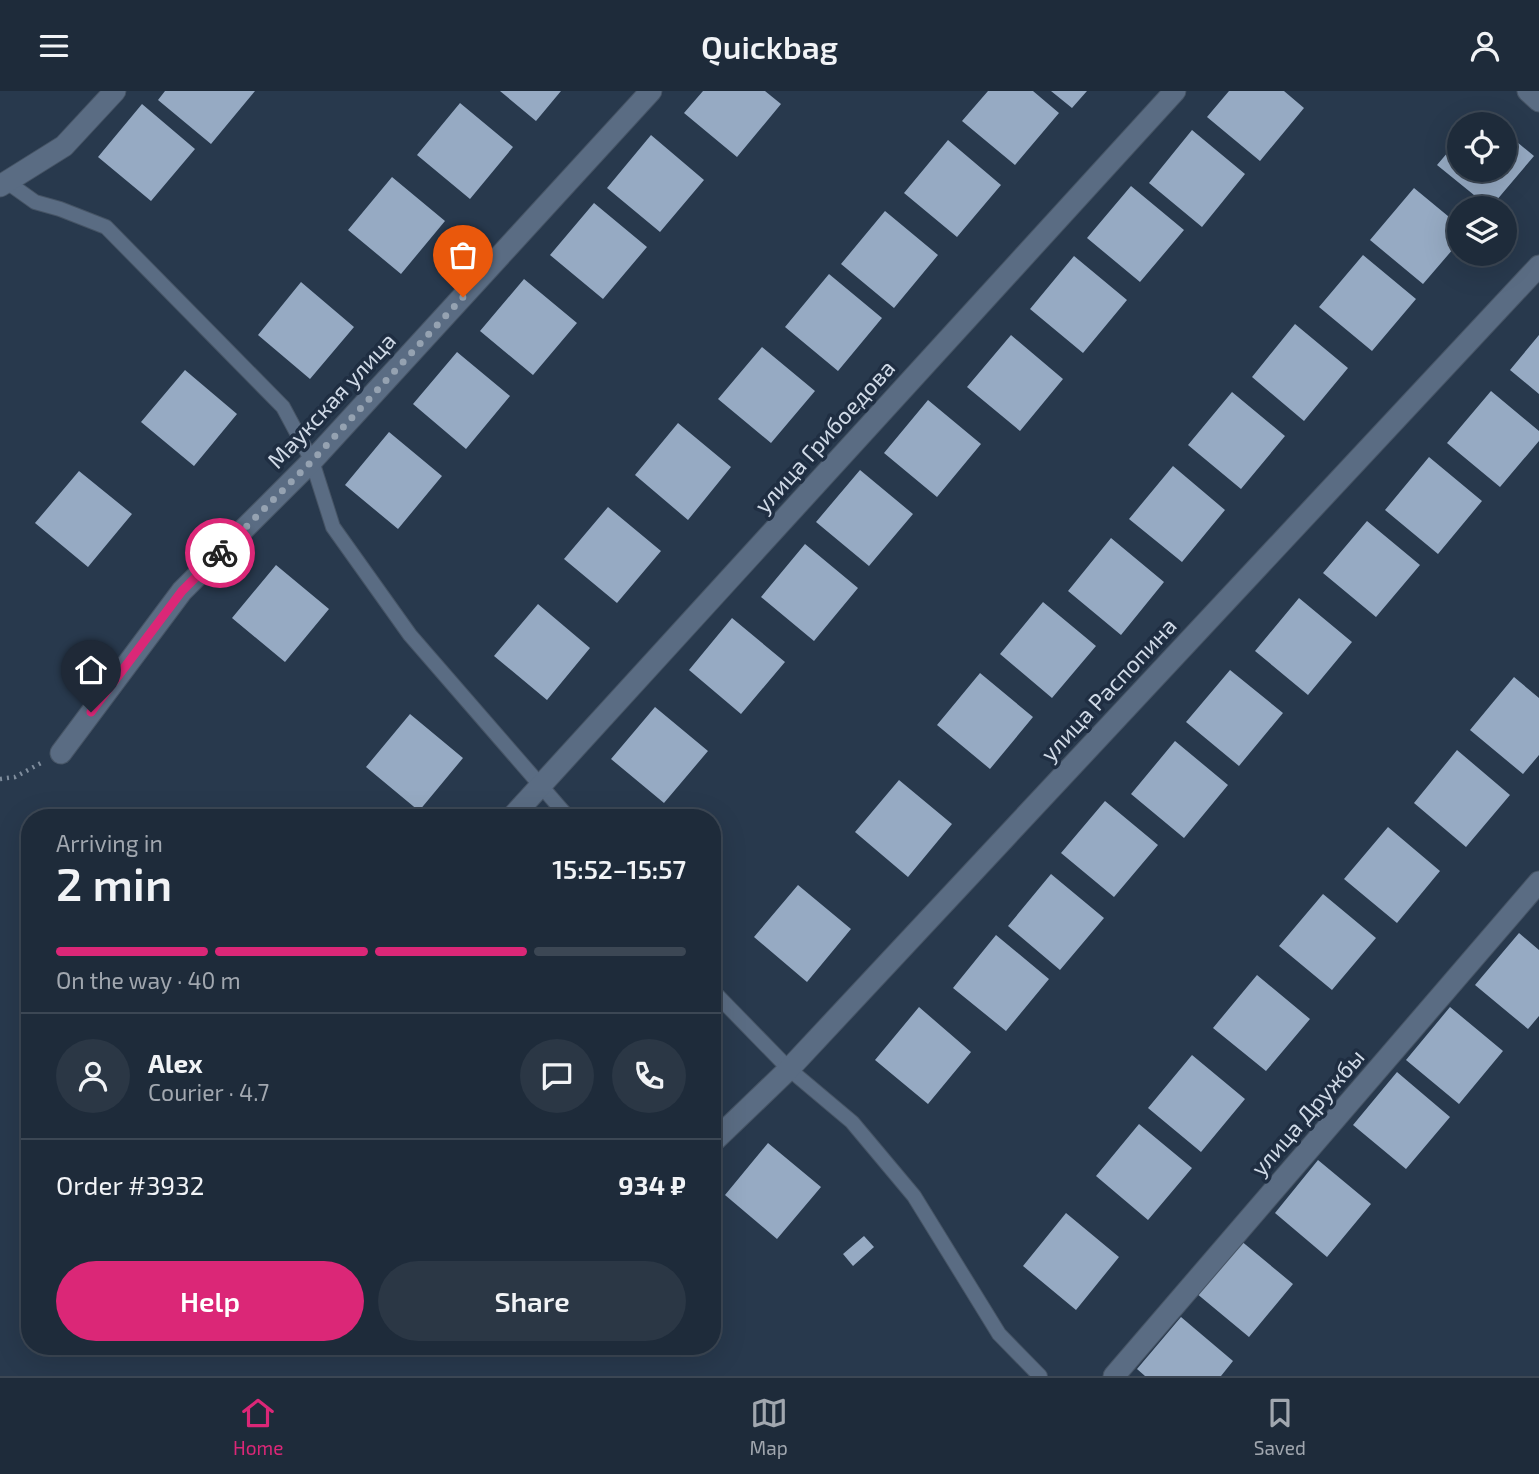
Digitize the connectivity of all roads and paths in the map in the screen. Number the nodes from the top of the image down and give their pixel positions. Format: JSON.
{"nodes":[{"id":1,"x":115,"y":91,"type":"edge"},
{"id":2,"x":651,"y":91,"type":"edge"},
{"id":3,"x":1175,"y":91,"type":"edge"},
{"id":4,"x":1528,"y":91,"type":"edge"},
{"id":5,"x":1539,"y":101,"type":"edge"},
{"id":6,"x":4,"y":184,"type":"edge"},
{"id":7,"x":1539,"y":266,"type":"edge"},
{"id":8,"x":312,"y":461,"type":"junction"},
{"id":9,"x":61,"y":753,"type":"joint"},
{"id":10,"x":0,"y":779,"type":"edge"},
{"id":11,"x":542,"y":785,"type":"junction"},
{"id":12,"x":520,"y":809,"type":"edge"},
{"id":13,"x":562,"y":809,"type":"edge"},
{"id":14,"x":1539,"y":882,"type":"edge"},
{"id":15,"x":721,"y":999,"type":"edge"},
{"id":16,"x":789,"y":1069,"type":"junction"},
{"id":17,"x":721,"y":1134,"type":"edge"},
{"id":18,"x":1040,"y":1376,"type":"edge"},
{"id":19,"x":1114,"y":1376,"type":"edge"}],
"edges":[{"from":1,"to":6,"type":"street"},
{"from":2,"to":8,"type":"street","name":"Маукская улица"},
{"from":3,"to":11,"type":"street","name":"улица Грибоедова"},
{"from":4,"to":5,"type":"street"},
{"from":6,"to":8,"type":"lane"},
{"from":7,"to":16,"type":"street","name":"улица Распопина"},
{"from":8,"to":9,"type":"street","name":"Маукская улица"},
{"from":8,"to":11,"type":"lane"},
{"from":9,"to":10,"type":"path"},
{"from":11,"to":12,"type":"street","name":"улица Грибоедова"},
{"from":11,"to":13,"type":"lane"},
{"from":14,"to":19,"type":"street","name":"улица Дружбы"},
{"from":15,"to":16,"type":"lane"},
{"from":16,"to":17,"type":"street","name":"улица Распопина"},
{"from":16,"to":18,"type":"lane"}]}
